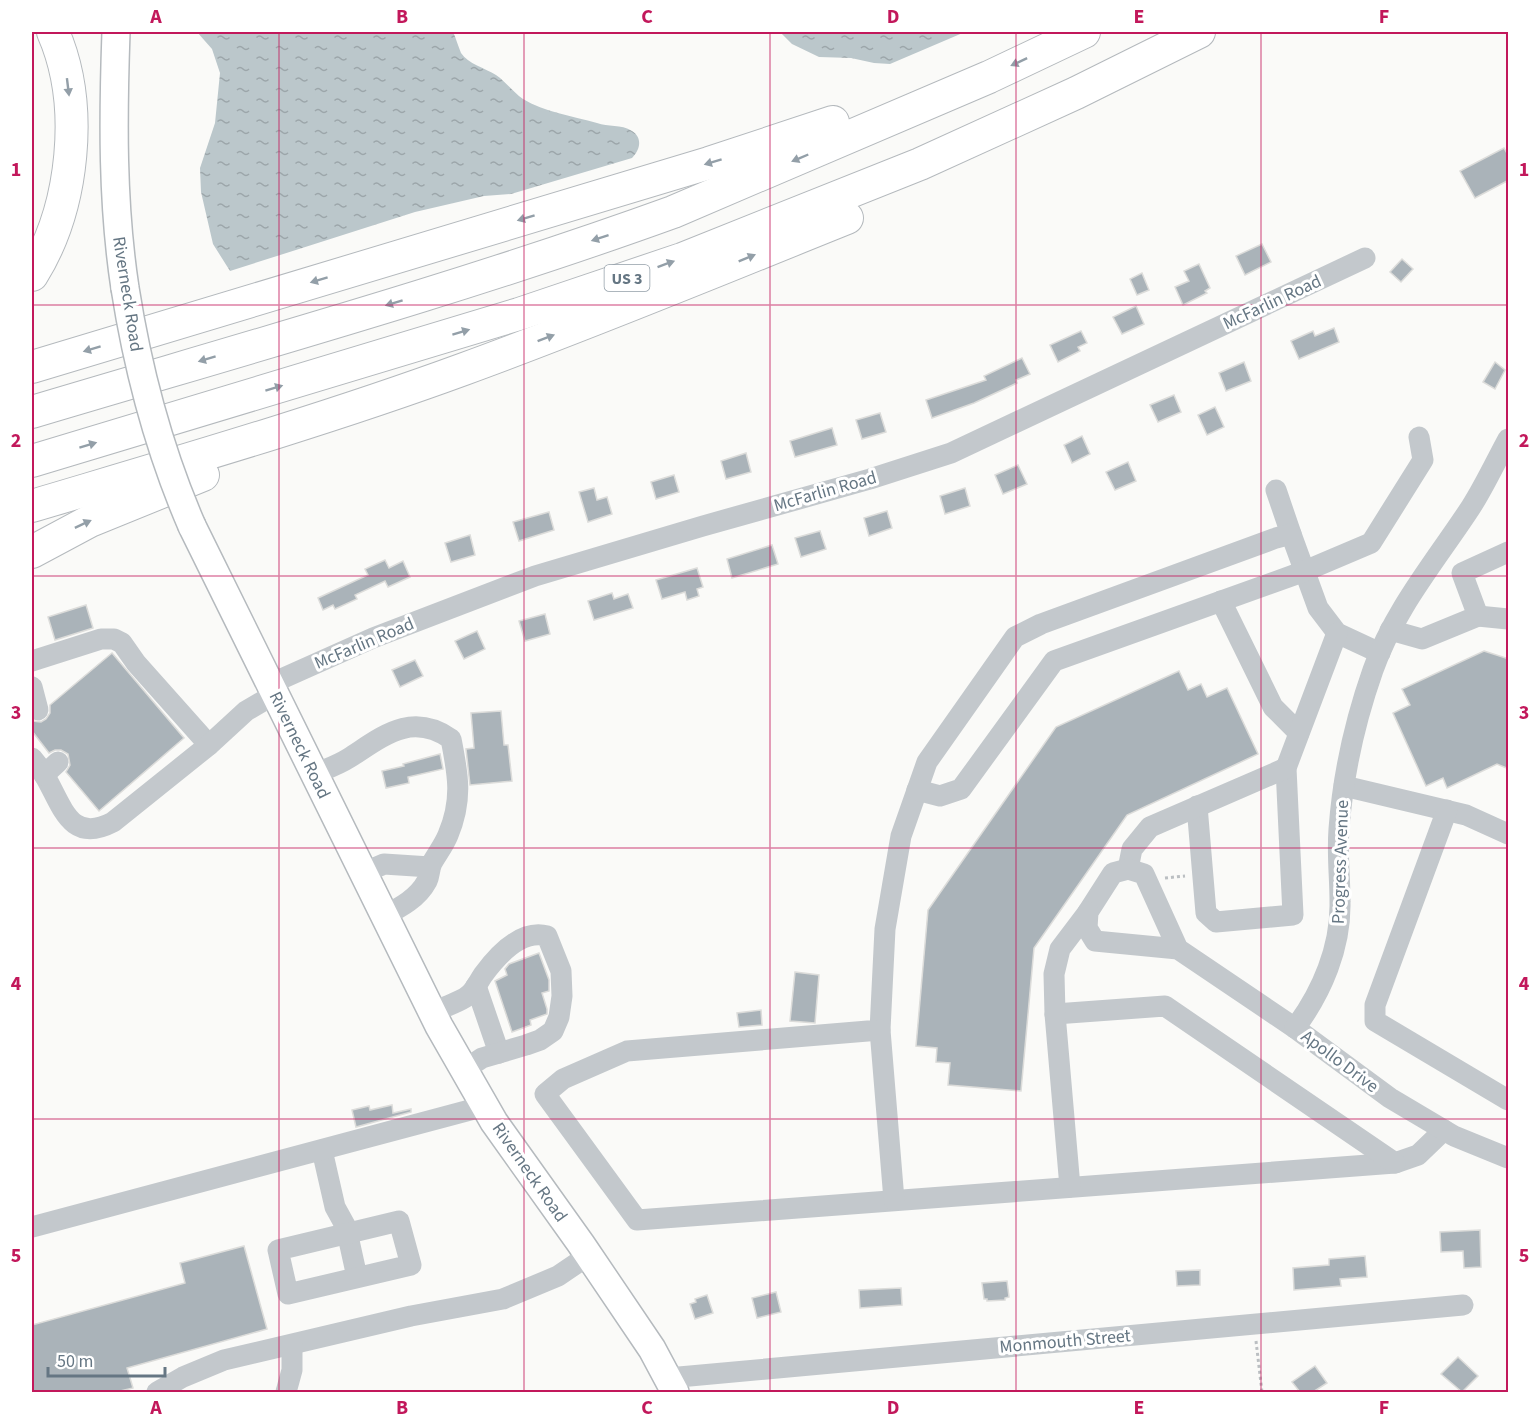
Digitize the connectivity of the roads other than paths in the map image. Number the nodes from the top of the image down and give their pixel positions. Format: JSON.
{"nodes":[{"id":1,"x":53,"y":32,"type":"edge"},
{"id":2,"x":116,"y":32,"type":"edge"},
{"id":3,"x":1083,"y":32,"type":"edge"},
{"id":4,"x":1200,"y":32,"type":"edge"},
{"id":5,"x":1128,"y":68,"type":"junction"},
{"id":6,"x":989,"y":77,"type":"junction"},
{"id":7,"x":1365,"y":258,"type":"dead end"},
{"id":8,"x":32,"y":275,"type":"edge"},
{"id":9,"x":32,"y":367,"type":"edge"},
{"id":10,"x":465,"y":369,"type":"junction"},
{"id":11,"x":32,"y":412,"type":"edge"},
{"id":12,"x":1419,"y":437,"type":"dead end"},
{"id":13,"x":1509,"y":439,"type":"edge"},
{"id":14,"x":32,"y":461,"type":"edge"},
{"id":15,"x":1276,"y":489,"type":"dead end"},
{"id":16,"x":32,"y":506,"type":"edge"},
{"id":17,"x":1291,"y":534,"type":"junction"},
{"id":18,"x":32,"y":552,"type":"edge"},
{"id":19,"x":1509,"y":552,"type":"edge"},
{"id":20,"x":1305,"y":571,"type":"junction"},
{"id":21,"x":1221,"y":601,"type":"junction"},
{"id":22,"x":1478,"y":616,"type":"junction"},
{"id":23,"x":1509,"y":619,"type":"edge"},
{"id":24,"x":1390,"y":630,"type":"junction"},
{"id":25,"x":1337,"y":633,"type":"junction"},
{"id":26,"x":1380,"y":653,"type":"junction"},
{"id":27,"x":32,"y":661,"type":"edge"},
{"id":28,"x":32,"y":687,"type":"edge"},
{"id":29,"x":273,"y":689,"type":"junction"},
{"id":30,"x":38,"y":710,"type":"dead end"},
{"id":31,"x":1299,"y":733,"type":"junction"},
{"id":32,"x":209,"y":745,"type":"junction"},
{"id":33,"x":44,"y":765,"type":"edge"},
{"id":34,"x":1286,"y":768,"type":"junction"},
{"id":35,"x":315,"y":774,"type":"junction"},
{"id":36,"x":1344,"y":786,"type":"junction"},
{"id":37,"x":917,"y":790,"type":"junction"},
{"id":38,"x":1197,"y":806,"type":"junction"},
{"id":39,"x":1448,"y":810,"type":"junction"},
{"id":40,"x":1509,"y":834,"type":"edge"},
{"id":41,"x":430,"y":867,"type":"junction"},
{"id":42,"x":1128,"y":869,"type":"junction"},
{"id":43,"x":363,"y":873,"type":"junction"},
{"id":44,"x":1088,"y":912,"type":"junction"},
{"id":45,"x":384,"y":916,"type":"junction"},
{"id":46,"x":1178,"y":949,"type":"junction"},
{"id":47,"x":476,"y":986,"type":"junction"},
{"id":48,"x":432,"y":1012,"type":"junction"},
{"id":49,"x":1055,"y":1014,"type":"junction"},
{"id":50,"x":1295,"y":1028,"type":"junction"},
{"id":51,"x":880,"y":1030,"type":"junction"},
{"id":52,"x":499,"y":1053,"type":"junction"},
{"id":53,"x":464,"y":1070,"type":"junction"},
{"id":54,"x":1509,"y":1100,"type":"edge"},
{"id":55,"x":485,"y":1106,"type":"junction"},
{"id":56,"x":1444,"y":1130,"type":"junction"},
{"id":57,"x":322,"y":1150,"type":"junction"},
{"id":58,"x":1509,"y":1158,"type":"edge"},
{"id":59,"x":1395,"y":1162,"type":"junction"},
{"id":60,"x":1070,"y":1187,"type":"junction"},
{"id":61,"x":894,"y":1200,"type":"junction"},
{"id":62,"x":32,"y":1227,"type":"edge"},
{"id":63,"x":347,"y":1233,"type":"junction"},
{"id":64,"x":589,"y":1256,"type":"junction"},
{"id":65,"x":357,"y":1277,"type":"junction"},
{"id":66,"x":1463,"y":1305,"type":"dead end"},
{"id":67,"x":292,"y":1345,"type":"junction"},
{"id":68,"x":672,"y":1385,"type":"edge"},
{"id":69,"x":157,"y":1392,"type":"edge"},
{"id":70,"x":286,"y":1392,"type":"edge"}],
"edges":[{"from":1,"to":8,"type":"highway","one_way":true},
{"from":2,"to":29,"type":"main road","name":"Riverneck Road","bridge":true},
{"from":3,"to":6,"type":"highway","number":"US 3","one_way":true},
{"from":4,"to":5,"type":"highway","number":"US 3"},
{"from":10,"to":5,"type":"highway","one_way":true},
{"from":14,"to":5,"type":"highway","number":"US 3","one_way":true},
{"from":6,"to":9,"type":"highway","one_way":true},
{"from":6,"to":11,"type":"highway","number":"US 3","one_way":true},
{"from":7,"to":29,"type":"street","name":"McFarlin Road"},
{"from":10,"to":16,"type":"highway"},
{"from":18,"to":10,"type":"highway","one_way":true},
{"from":12,"to":20,"type":"street"},
{"from":13,"to":24,"type":"street","name":"Progress Avenue"},
{"from":15,"to":17,"type":"street"},
{"from":17,"to":20,"type":"street"},
{"from":17,"to":37,"type":"street"},
{"from":19,"to":22,"type":"street"},
{"from":20,"to":21,"type":"street"},
{"from":20,"to":25,"type":"street"},
{"from":21,"to":31,"type":"street"},
{"from":21,"to":37,"type":"street"},
{"from":22,"to":23,"type":"street"},
{"from":22,"to":24,"type":"street"},
{"from":24,"to":26,"type":"street","name":"Progress Avenue"},
{"from":25,"to":26,"type":"street"},
{"from":25,"to":31,"type":"street"},
{"from":26,"to":36,"type":"street","name":"Progress Avenue"},
{"from":27,"to":32,"type":"street"},
{"from":28,"to":30,"type":"street"},
{"from":29,"to":32,"type":"street","name":"McFarlin Road"},
{"from":29,"to":35,"type":"main road","name":"Riverneck Road"},
{"from":31,"to":34,"type":"street"},
{"from":32,"to":33,"type":"street","name":"McFarlin Road"},
{"from":34,"to":38,"type":"street"},
{"from":34,"to":38,"type":"street"},
{"from":35,"to":41,"type":"street"},
{"from":35,"to":43,"type":"main road","name":"Riverneck Road"},
{"from":36,"to":39,"type":"street"},
{"from":36,"to":50,"type":"street","name":"Progress Avenue"},
{"from":37,"to":51,"type":"street"},
{"from":38,"to":42,"type":"street"},
{"from":39,"to":40,"type":"street"},
{"from":39,"to":54,"type":"street"},
{"from":41,"to":43,"type":"street"},
{"from":41,"to":45,"type":"street"},
{"from":42,"to":44,"type":"street"},
{"from":42,"to":46,"type":"street"},
{"from":43,"to":45,"type":"main road","name":"Riverneck Road"},
{"from":44,"to":46,"type":"street","name":"Apollo Drive"},
{"from":44,"to":49,"type":"street"},
{"from":45,"to":48,"type":"main road","name":"Riverneck Road"},
{"from":46,"to":50,"type":"street","name":"Apollo Drive"},
{"from":47,"to":48,"type":"street"},
{"from":47,"to":52,"type":"street"},
{"from":47,"to":52,"type":"street"},
{"from":48,"to":53,"type":"main road","name":"Riverneck Road"},
{"from":49,"to":59,"type":"street"},
{"from":49,"to":60,"type":"street"},
{"from":50,"to":56,"type":"street","name":"Apollo Drive"},
{"from":51,"to":61,"type":"street"},
{"from":51,"to":61,"type":"street"},
{"from":52,"to":53,"type":"street"},
{"from":53,"to":55,"type":"main road","name":"Riverneck Road"},
{"from":55,"to":57,"type":"street"},
{"from":55,"to":64,"type":"main road","name":"Riverneck Road"},
{"from":56,"to":58,"type":"street","name":"Apollo Drive"},
{"from":56,"to":59,"type":"street"},
{"from":57,"to":62,"type":"street"},
{"from":57,"to":63,"type":"street"},
{"from":59,"to":60,"type":"street"},
{"from":60,"to":61,"type":"street"},
{"from":63,"to":65,"type":"street"},
{"from":63,"to":65,"type":"street"},
{"from":63,"to":65,"type":"street"},
{"from":64,"to":67,"type":"street"},
{"from":64,"to":68,"type":"main road","name":"Riverneck Road"},
{"from":66,"to":68,"type":"street","name":"Monmouth Street"},
{"from":67,"to":69,"type":"street"},
{"from":67,"to":70,"type":"street"}]}
